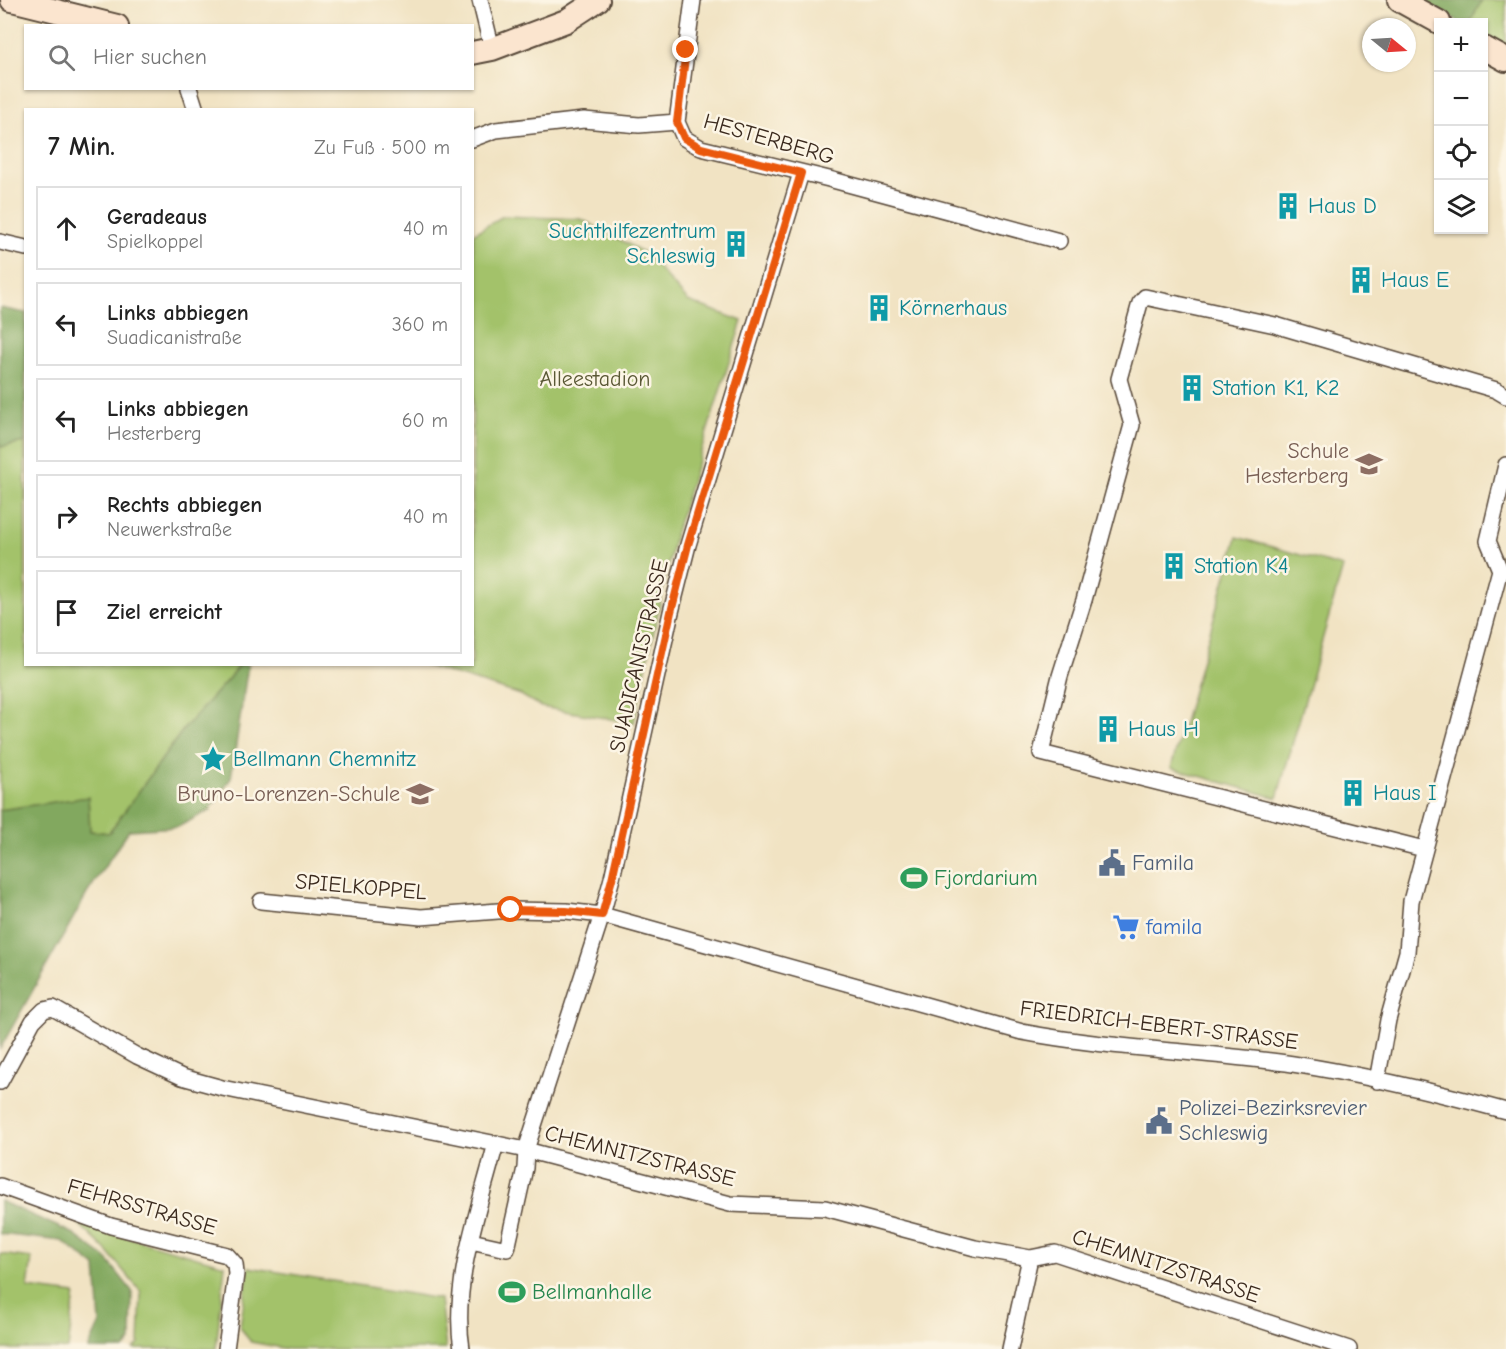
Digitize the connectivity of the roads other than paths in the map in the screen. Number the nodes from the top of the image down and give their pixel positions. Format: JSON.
{"nodes":[{"id":1,"x":12,"y":0,"type":"edge"},
{"id":2,"x":480,"y":0,"type":"edge"},
{"id":3,"x":598,"y":0,"type":"edge"},
{"id":4,"x":693,"y":0,"type":"edge"},
{"id":5,"x":1399,"y":0,"type":"edge"},
{"id":6,"x":1434,"y":19,"type":"edge"},
{"id":7,"x":109,"y":24,"type":"edge"},
{"id":8,"x":1488,"y":50,"type":"edge"},
{"id":9,"x":482,"y":51,"type":"edge"},
{"id":10,"x":1506,"y":60,"type":"edge"},
{"id":11,"x":190,"y":90,"type":"edge"},
{"id":12,"x":195,"y":108,"type":"edge"},
{"id":13,"x":677,"y":122,"type":"junction"},
{"id":14,"x":474,"y":138,"type":"edge"},
{"id":15,"x":801,"y":173,"type":"junction"},
{"id":16,"x":1059,"y":241,"type":"dead end"},
{"id":17,"x":0,"y":242,"type":"edge"},
{"id":18,"x":24,"y":248,"type":"edge"},
{"id":19,"x":1506,"y":396,"type":"edge"},
{"id":20,"x":1506,"y":465,"type":"edge"},
{"id":21,"x":1424,"y":849,"type":"junction"},
{"id":22,"x":261,"y":901,"type":"dead end"},
{"id":23,"x":602,"y":915,"type":"junction"},
{"id":24,"x":1377,"y":1081,"type":"junction"},
{"id":25,"x":0,"y":1082,"type":"edge"},
{"id":26,"x":1506,"y":1111,"type":"edge"},
{"id":27,"x":496,"y":1143,"type":"junction"},
{"id":28,"x":526,"y":1150,"type":"junction"},
{"id":29,"x":0,"y":1186,"type":"edge"},
{"id":30,"x":471,"y":1241,"type":"junction"},
{"id":31,"x":1030,"y":1258,"type":"junction"},
{"id":32,"x":226,"y":1349,"type":"edge"},
{"id":33,"x":462,"y":1349,"type":"edge"},
{"id":34,"x":1010,"y":1349,"type":"edge"},
{"id":35,"x":1349,"y":1349,"type":"edge"}],
"edges":[{"from":1,"to":7,"type":"street"},
{"from":2,"to":9,"type":"street"},
{"from":3,"to":9,"type":"street"},
{"from":4,"to":13,"type":"street"},
{"from":5,"to":6,"type":"street"},
{"from":8,"to":10,"type":"street"},
{"from":11,"to":12,"type":"street"},
{"from":13,"to":14,"type":"street","name":"HESTERBERG"},
{"from":13,"to":15,"type":"street","name":"HESTERBERG"},
{"from":15,"to":16,"type":"street","name":"HESTERBERG"},
{"from":15,"to":23,"type":"street","name":"SUADICANISTRASSE"},
{"from":17,"to":18,"type":"street"},
{"from":19,"to":21,"type":"street"},
{"from":20,"to":21,"type":"street"},
{"from":21,"to":24,"type":"street"},
{"from":22,"to":23,"type":"street","name":"SPIELKOPPEL"},
{"from":23,"to":24,"type":"street","name":"FRIEDRICH-EBERT-STRASSE"},
{"from":23,"to":28,"type":"street","name":"SUADICANISTRASSE"},
{"from":24,"to":26,"type":"street","name":"FRIEDRICH-EBERT-STRASSE"},
{"from":25,"to":27,"type":"street","name":"CHEMNITZSTRASSE"},
{"from":27,"to":28,"type":"street","name":"CHEMNITZSTRASSE"},
{"from":27,"to":30,"type":"street"},
{"from":28,"to":30,"type":"street","name":"SUADICANISTRASSE"},
{"from":28,"to":31,"type":"street","name":"CHEMNITZSTRASSE"},
{"from":29,"to":32,"type":"street","name":"FEHRSSTRASSE"},
{"from":30,"to":33,"type":"street"},
{"from":31,"to":34,"type":"street"},
{"from":31,"to":35,"type":"street","name":"CHEMNITZSTRASSE"}]}
